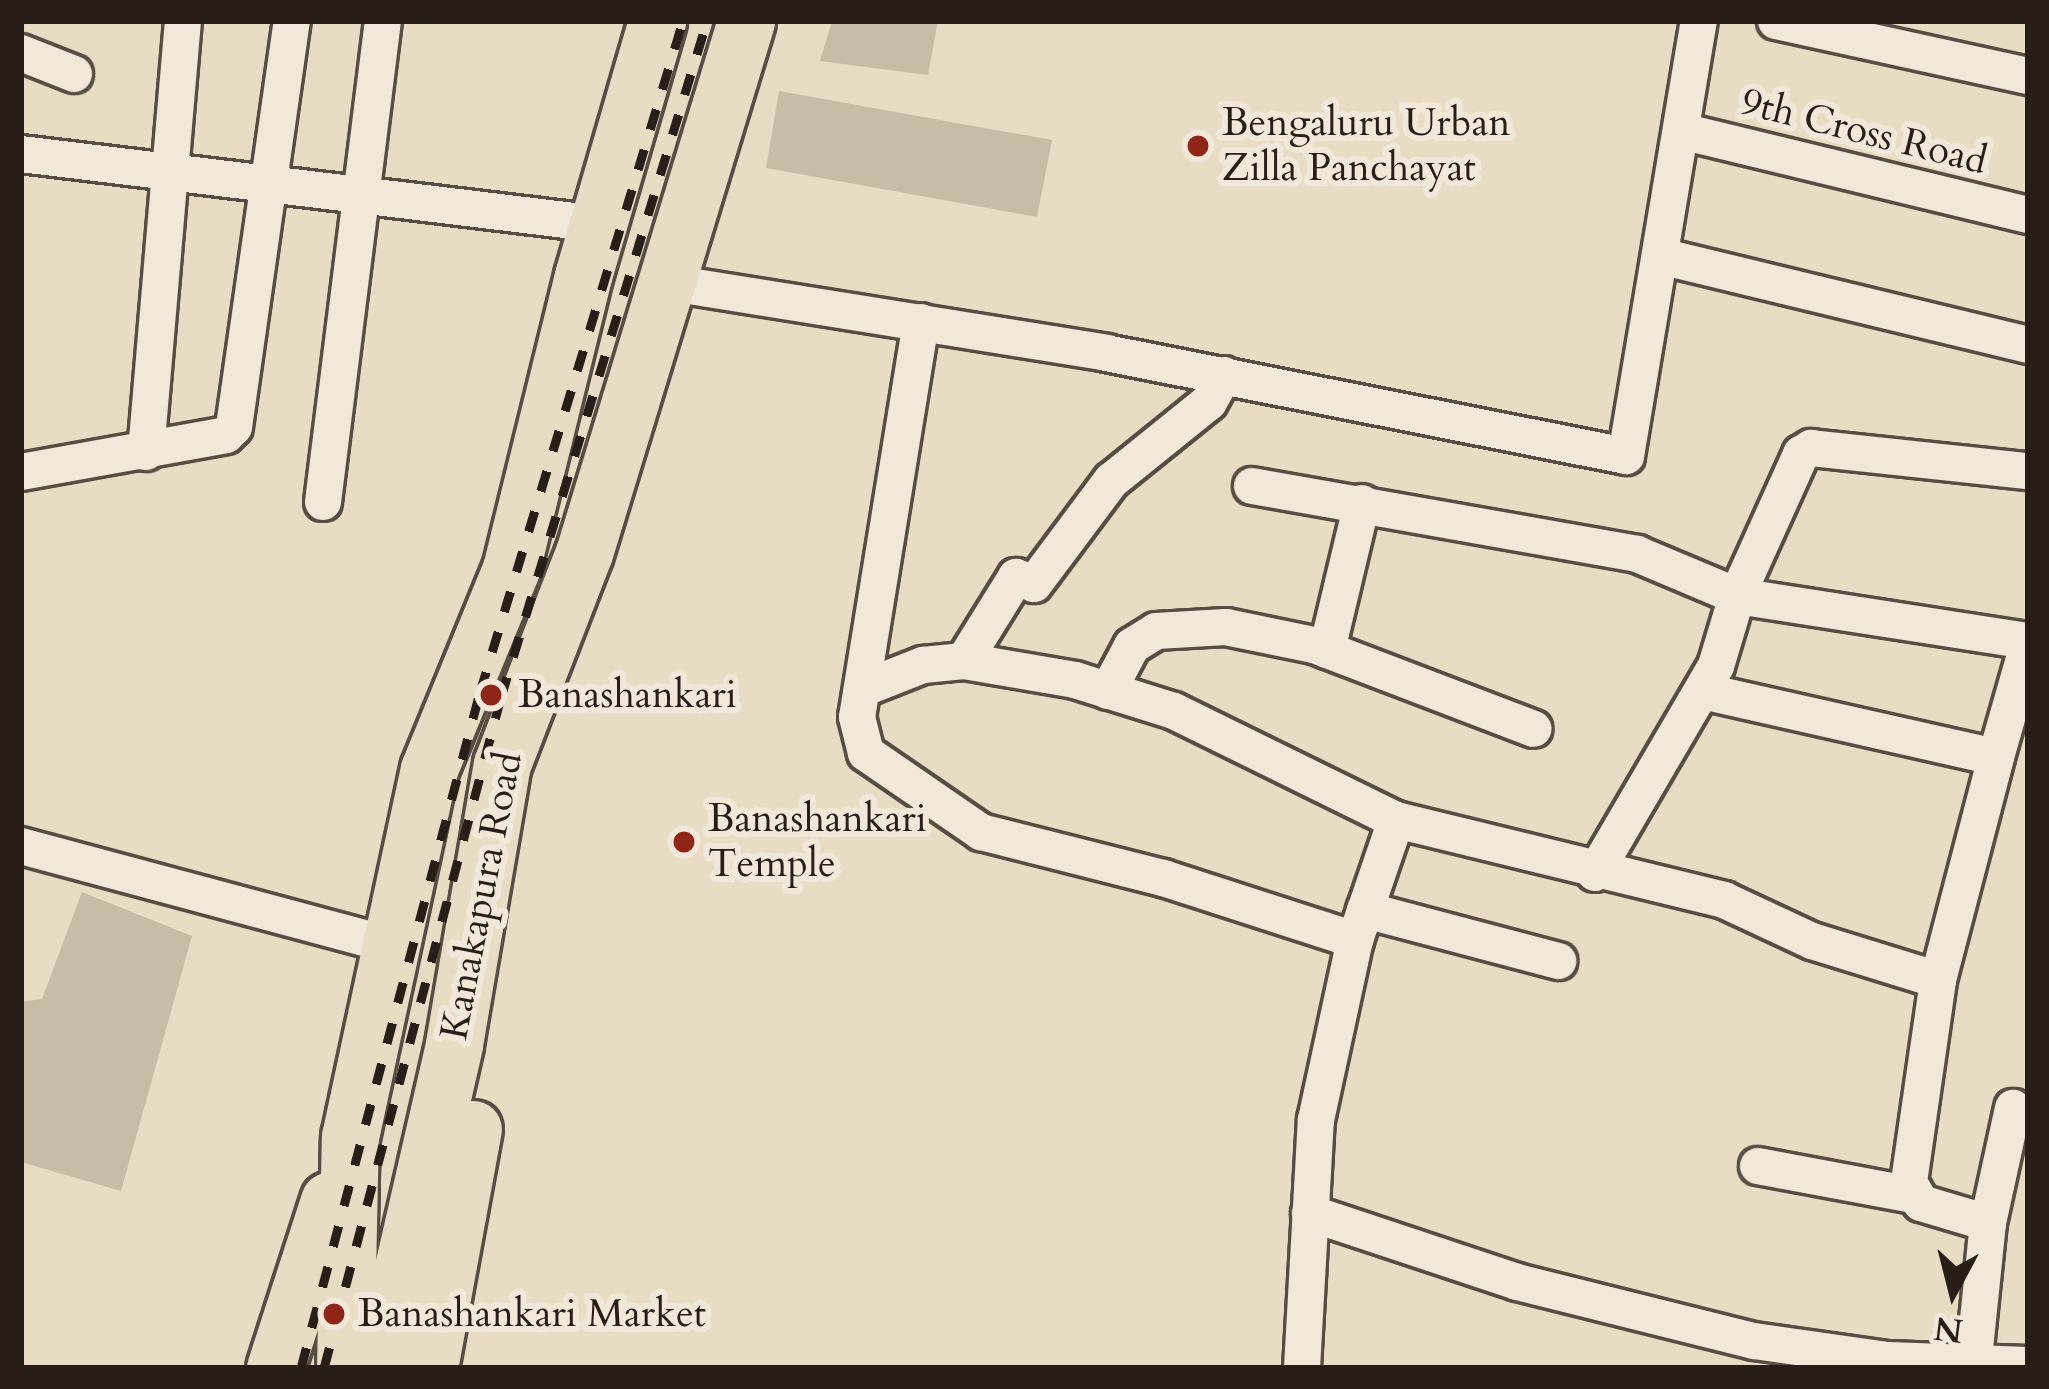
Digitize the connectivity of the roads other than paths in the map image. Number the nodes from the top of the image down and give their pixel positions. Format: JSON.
{"nodes":[{"id":1,"x":183,"y":21,"type":"edge"},
{"id":2,"x":292,"y":21,"type":"edge"},
{"id":3,"x":383,"y":21,"type":"edge"},
{"id":4,"x":657,"y":21,"type":"edge"},
{"id":5,"x":746,"y":21,"type":"edge"},
{"id":6,"x":1700,"y":21,"type":"edge"},
{"id":7,"x":1776,"y":21,"type":"edge"},
{"id":8,"x":21,"y":53,"type":"edge"},
{"id":9,"x":74,"y":74,"type":"dead end"},
{"id":10,"x":2028,"y":76,"type":"edge"},
{"id":11,"x":1681,"y":131,"type":"junction"},
{"id":12,"x":21,"y":154,"type":"edge"},
{"id":13,"x":174,"y":172,"type":"junction"},
{"id":14,"x":266,"y":184,"type":"junction"},
{"id":15,"x":357,"y":193,"type":"junction"},
{"id":16,"x":2028,"y":215,"type":"edge"},
{"id":17,"x":599,"y":224,"type":"junction"},
{"id":18,"x":1660,"y":256,"type":"junction"},
{"id":19,"x":665,"y":282,"type":"junction"},
{"id":20,"x":921,"y":322,"type":"junction"},
{"id":21,"x":2028,"y":344,"type":"edge"},
{"id":22,"x":1224,"y":375,"type":"junction"},
{"id":23,"x":146,"y":452,"type":"junction"},
{"id":24,"x":2028,"y":471,"type":"edge"},
{"id":25,"x":21,"y":472,"type":"edge"},
{"id":26,"x":1252,"y":486,"type":"dead end"},
{"id":27,"x":323,"y":502,"type":"dead end"},
{"id":28,"x":1362,"y":503,"type":"junction"},
{"id":29,"x":1737,"y":596,"type":"junction"},
{"id":30,"x":2028,"y":643,"type":"edge"},
{"id":31,"x":1327,"y":650,"type":"junction"},
{"id":32,"x":964,"y":661,"type":"junction"},
{"id":33,"x":862,"y":689,"type":"junction"},
{"id":34,"x":1108,"y":691,"type":"junction"},
{"id":35,"x":1702,"y":691,"type":"junction"},
{"id":36,"x":1534,"y":729,"type":"dead end"},
{"id":37,"x":1996,"y":757,"type":"junction"},
{"id":38,"x":1396,"y":820,"type":"junction"},
{"id":39,"x":21,"y":846,"type":"edge"},
{"id":40,"x":1594,"y":873,"type":"junction"},
{"id":41,"x":1360,"y":925,"type":"junction"},
{"id":42,"x":393,"y":946,"type":"junction"},
{"id":43,"x":1558,"y":961,"type":"dead end"},
{"id":44,"x":1938,"y":980,"type":"junction"},
{"id":45,"x":2012,"y":1108,"type":"dead end"},
{"id":46,"x":350,"y":1137,"type":"junction"},
{"id":47,"x":1758,"y":1166,"type":"dead end"},
{"id":48,"x":1913,"y":1195,"type":"junction"},
{"id":49,"x":1310,"y":1213,"type":"junction"},
{"id":50,"x":1988,"y":1223,"type":"junction"},
{"id":51,"x":394,"y":1357,"type":"edge"},
{"id":52,"x":1973,"y":1364,"type":"edge"},
{"id":53,"x":2028,"y":1365,"type":"edge"},
{"id":54,"x":275,"y":1368,"type":"edge"},
{"id":55,"x":1302,"y":1368,"type":"edge"}],
"edges":[{"from":1,"to":13,"type":"street"},
{"from":2,"to":14,"type":"street"},
{"from":3,"to":15,"type":"street"},
{"from":4,"to":17,"type":"main road","name":"Kanakapura Road"},
{"from":5,"to":19,"type":"main road","name":"Kanakapura Road"},
{"from":6,"to":11,"type":"street"},
{"from":7,"to":10,"type":"street"},
{"from":8,"to":9,"type":"street"},
{"from":11,"to":16,"type":"street","name":"9th Cross Road"},
{"from":11,"to":18,"type":"street"},
{"from":12,"to":13,"type":"street"},
{"from":13,"to":14,"type":"street"},
{"from":13,"to":23,"type":"street"},
{"from":14,"to":15,"type":"street"},
{"from":14,"to":23,"type":"street"},
{"from":15,"to":17,"type":"street"},
{"from":15,"to":27,"type":"street"},
{"from":17,"to":42,"type":"main road","name":"Kanakapura Road"},
{"from":18,"to":21,"type":"street"},
{"from":18,"to":22,"type":"street"},
{"from":19,"to":20,"type":"street"},
{"from":19,"to":51,"type":"main road","name":"Kanakapura Road"},
{"from":20,"to":22,"type":"street"},
{"from":20,"to":33,"type":"street"},
{"from":22,"to":32,"type":"street"},
{"from":23,"to":25,"type":"street"},
{"from":24,"to":29,"type":"street"},
{"from":26,"to":28,"type":"street"},
{"from":28,"to":29,"type":"street"},
{"from":28,"to":31,"type":"street"},
{"from":29,"to":30,"type":"street"},
{"from":29,"to":35,"type":"street"},
{"from":30,"to":37,"type":"street"},
{"from":31,"to":34,"type":"street"},
{"from":31,"to":36,"type":"street"},
{"from":32,"to":33,"type":"street"},
{"from":32,"to":34,"type":"street"},
{"from":33,"to":41,"type":"street"},
{"from":34,"to":38,"type":"street"},
{"from":35,"to":37,"type":"street"},
{"from":35,"to":40,"type":"street"},
{"from":37,"to":44,"type":"street"},
{"from":38,"to":40,"type":"street"},
{"from":38,"to":41,"type":"street"},
{"from":39,"to":42,"type":"street"},
{"from":40,"to":44,"type":"street"},
{"from":41,"to":43,"type":"street"},
{"from":41,"to":49,"type":"street"},
{"from":42,"to":46,"type":"main road","name":"Kanakapura Road"},
{"from":44,"to":48,"type":"street"},
{"from":45,"to":50,"type":"street"},
{"from":46,"to":51,"type":"main road","name":"Kanakapura Road"},
{"from":46,"to":54,"type":"main road"},
{"from":47,"to":48,"type":"street"},
{"from":48,"to":50,"type":"street"},
{"from":49,"to":52,"type":"street"},
{"from":49,"to":55,"type":"street"},
{"from":50,"to":52,"type":"street"},
{"from":52,"to":53,"type":"street"}]}
